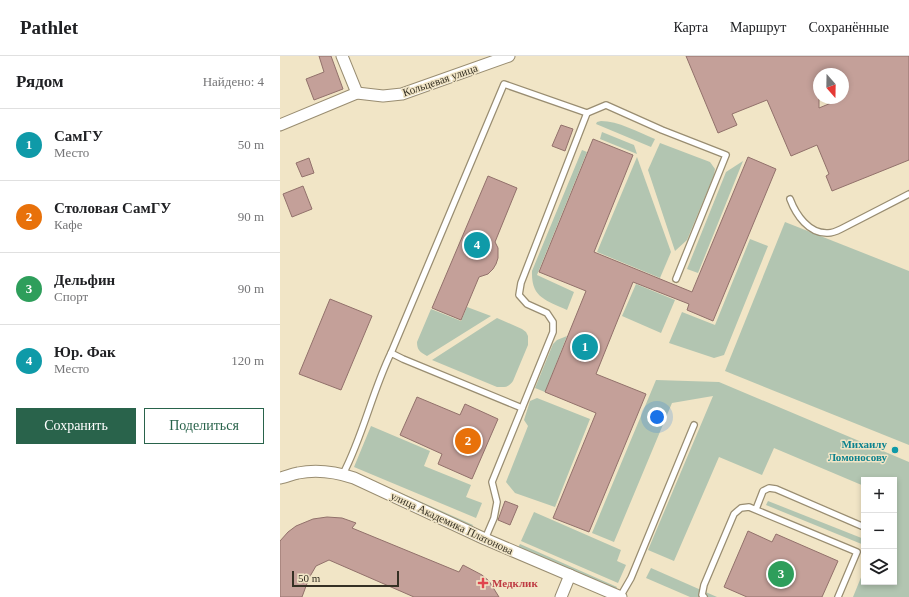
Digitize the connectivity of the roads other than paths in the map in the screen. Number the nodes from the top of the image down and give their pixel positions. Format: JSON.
{"nodes":[{"id":1,"x":342,"y":56,"type":"edge"},
{"id":2,"x":509,"y":56,"type":"edge"},
{"id":3,"x":357,"y":93,"type":"junction"},
{"id":4,"x":587,"y":113,"type":"junction"},
{"id":5,"x":280,"y":125,"type":"edge"},
{"id":6,"x":909,"y":194,"type":"edge"},
{"id":7,"x":790,"y":199,"type":"dead end"},
{"id":8,"x":676,"y":279,"type":"dead end"},
{"id":9,"x":391,"y":353,"type":"junction"},
{"id":10,"x":522,"y":408,"type":"junction"},
{"id":11,"x":694,"y":425,"type":"dead end"},
{"id":12,"x":343,"y":474,"type":"junction"},
{"id":13,"x":280,"y":478,"type":"edge"},
{"id":14,"x":756,"y":509,"type":"junction"},
{"id":15,"x":861,"y":526,"type":"edge"},
{"id":16,"x":485,"y":538,"type":"junction"},
{"id":17,"x":570,"y":575,"type":"junction"},
{"id":18,"x":561,"y":597,"type":"edge"},
{"id":19,"x":621,"y":597,"type":"edge"},
{"id":20,"x":704,"y":597,"type":"edge"},
{"id":21,"x":838,"y":597,"type":"edge"}],
"edges":[{"from":1,"to":3,"type":"street"},
{"from":2,"to":3,"type":"street","name":"Кольцевая улица"},
{"from":3,"to":5,"type":"street","name":"Кольцевая улица"},
{"from":4,"to":8,"type":"lane"},
{"from":4,"to":9,"type":"lane"},
{"from":4,"to":10,"type":"lane"},
{"from":6,"to":7,"type":"lane"},
{"from":9,"to":10,"type":"lane"},
{"from":9,"to":12,"type":"lane"},
{"from":10,"to":16,"type":"lane"},
{"from":11,"to":19,"type":"lane"},
{"from":12,"to":13,"type":"street","name":"улица Академика Платонова"},
{"from":12,"to":16,"type":"street","name":"улица Академика Платонова"},
{"from":14,"to":15,"type":"lane"},
{"from":14,"to":20,"type":"lane"},
{"from":14,"to":21,"type":"lane"},
{"from":16,"to":17,"type":"street","name":"улица Академика Платонова"},
{"from":17,"to":18,"type":"street"},
{"from":17,"to":19,"type":"street","name":"улица Академика Платонова"}]}
